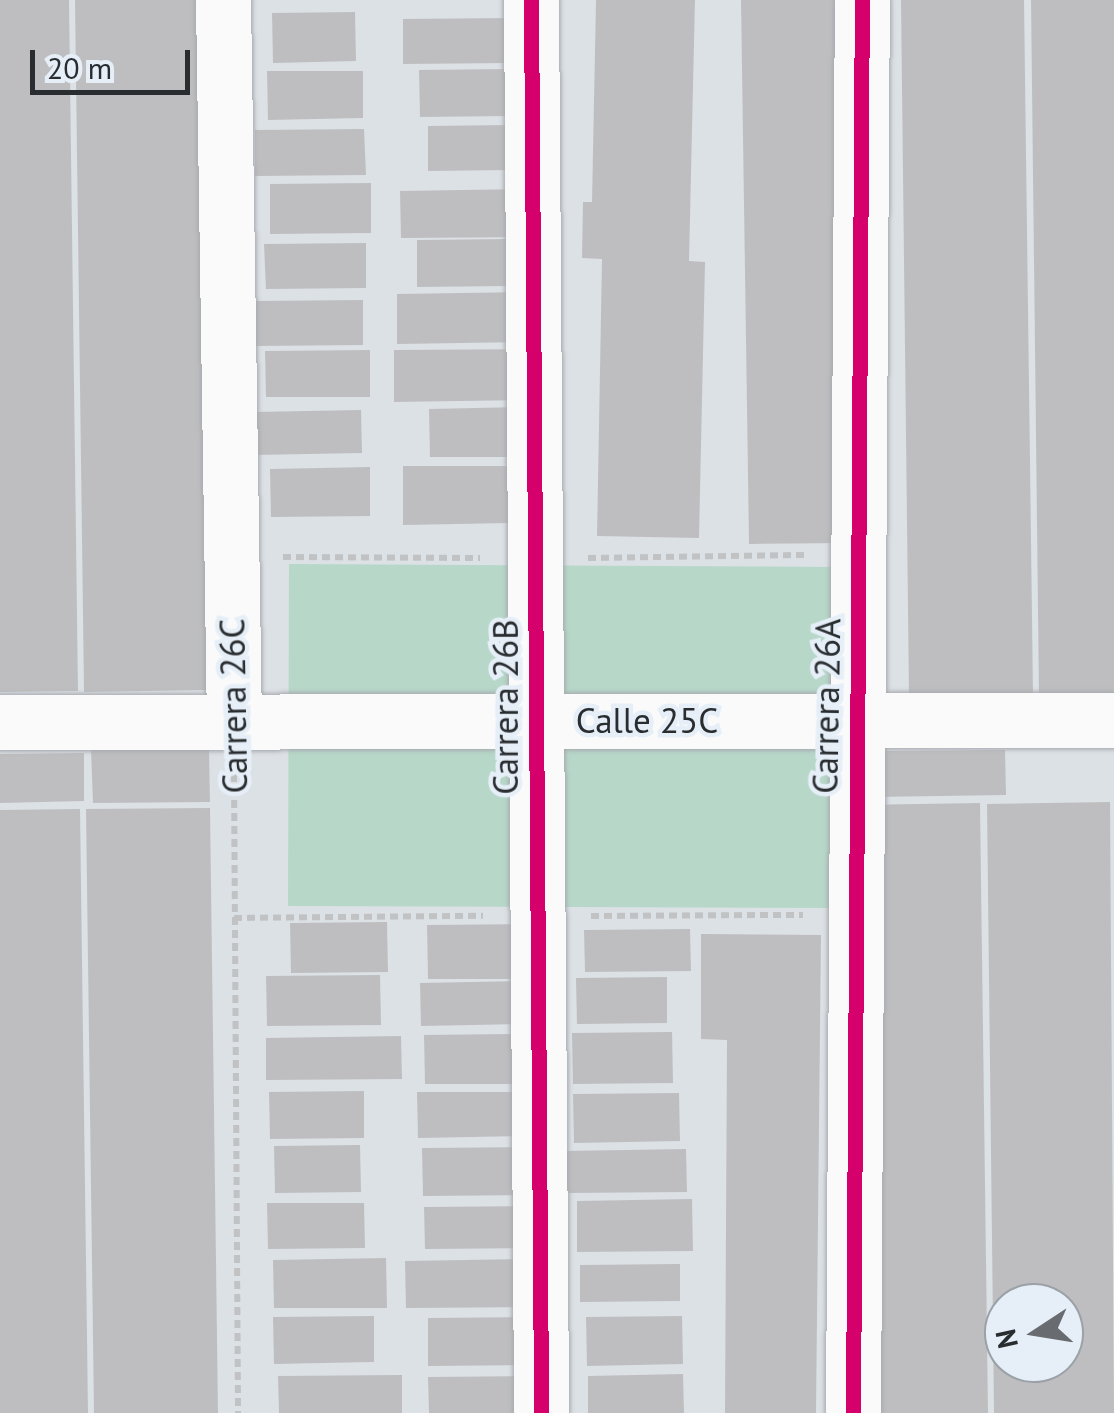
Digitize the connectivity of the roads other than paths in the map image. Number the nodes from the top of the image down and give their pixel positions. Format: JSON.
{"nodes":[{"id":1,"x":223,"y":0,"type":"edge"},
{"id":2,"x":532,"y":0,"type":"edge"},
{"id":3,"x":862,"y":0,"type":"edge"},
{"id":4,"x":535,"y":720,"type":"junction"},
{"id":5,"x":854,"y":720,"type":"junction"},
{"id":6,"x":1114,"y":720,"type":"edge"},
{"id":7,"x":234,"y":721,"type":"junction"},
{"id":8,"x":0,"y":722,"type":"edge"},
{"id":9,"x":541,"y":1413,"type":"edge"},
{"id":10,"x":852,"y":1413,"type":"edge"}],
"edges":[{"from":1,"to":7,"type":"street","name":"Carrera 26C"},
{"from":2,"to":4,"type":"street","name":"Carrera 26B"},
{"from":3,"to":5,"type":"street","name":"Carrera 26A"},
{"from":4,"to":5,"type":"street","name":"Calle 25C"},
{"from":4,"to":7,"type":"street","name":"Calle 25C"},
{"from":4,"to":9,"type":"street","name":"Carrera 26B"},
{"from":5,"to":6,"type":"street","name":"Calle 25C"},
{"from":5,"to":10,"type":"street","name":"Carrera 26A"},
{"from":7,"to":8,"type":"street","name":"Calle 25C"}]}
